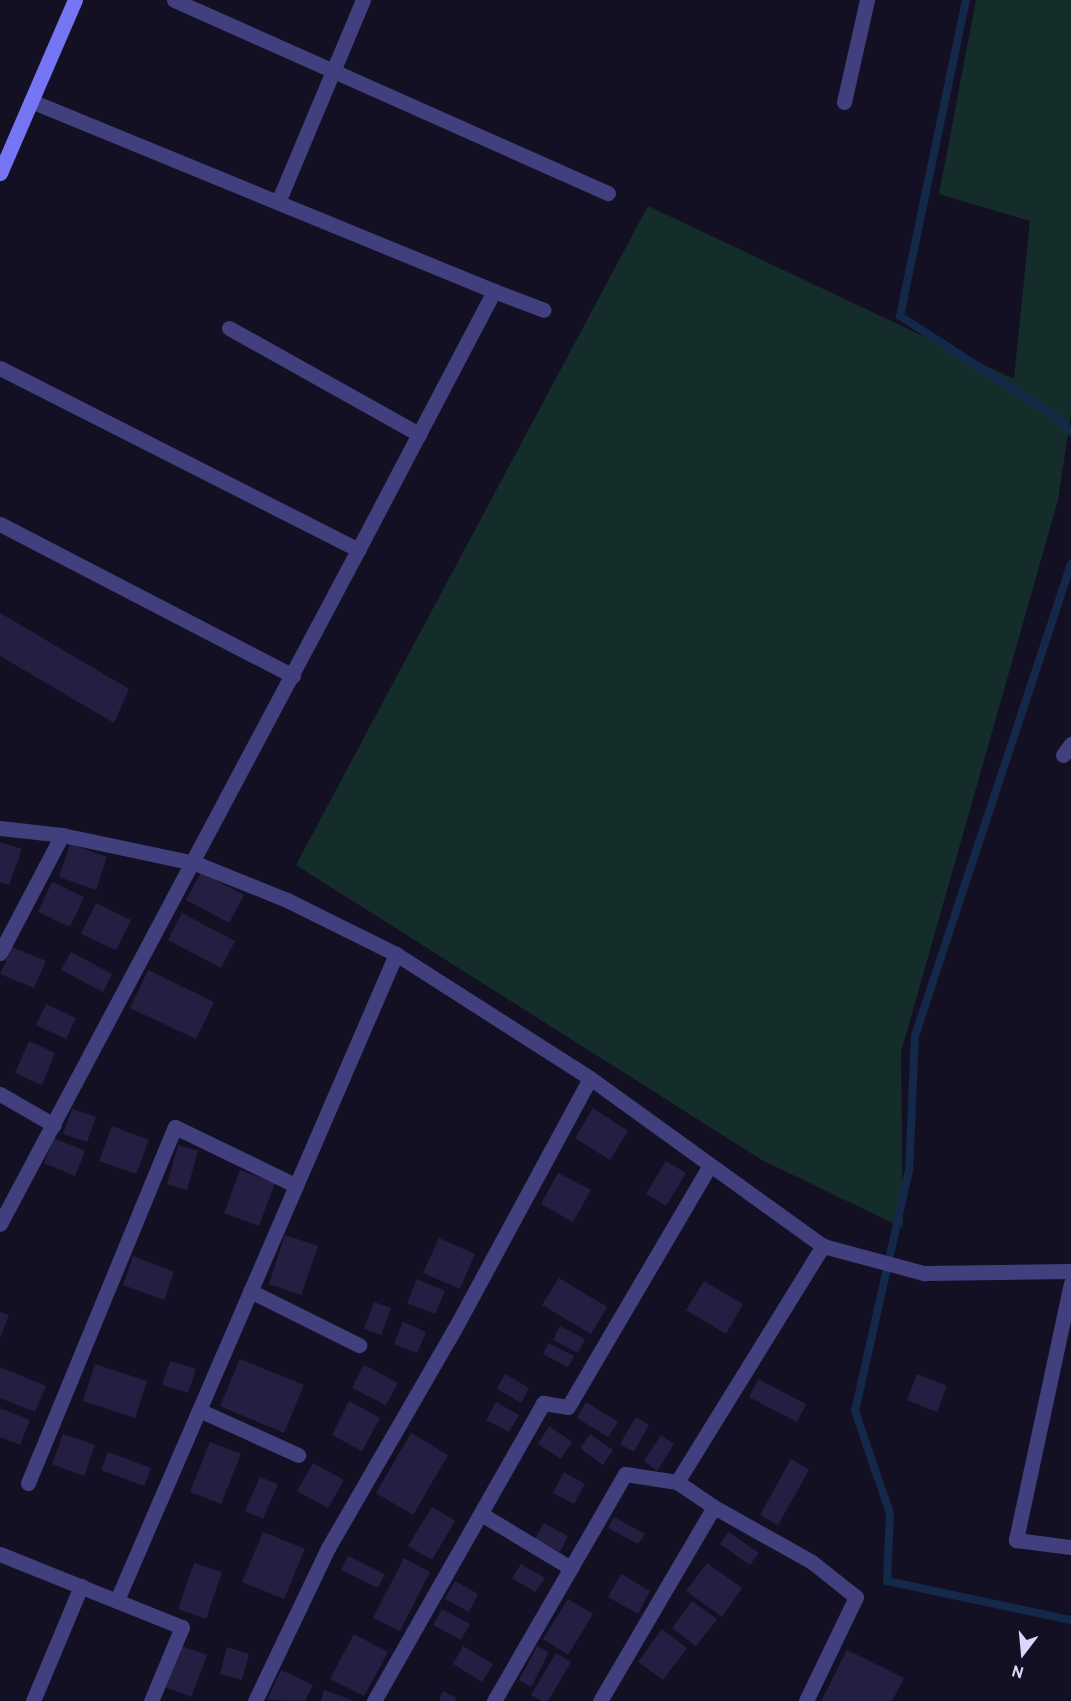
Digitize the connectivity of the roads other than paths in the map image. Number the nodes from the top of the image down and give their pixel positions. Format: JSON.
{"nodes":[{"id":1,"x":75,"y":0,"type":"edge"},
{"id":2,"x":174,"y":0,"type":"edge"},
{"id":3,"x":363,"y":0,"type":"edge"},
{"id":4,"x":867,"y":0,"type":"edge"},
{"id":5,"x":334,"y":71,"type":"junction"},
{"id":6,"x":31,"y":101,"type":"junction"},
{"id":7,"x":844,"y":102,"type":"dead end"},
{"id":8,"x":0,"y":173,"type":"edge"},
{"id":9,"x":608,"y":193,"type":"dead end"},
{"id":10,"x":278,"y":202,"type":"junction"},
{"id":11,"x":494,"y":291,"type":"junction"},
{"id":12,"x":544,"y":310,"type":"dead end"},
{"id":13,"x":230,"y":327,"type":"dead end"},
{"id":14,"x":0,"y":368,"type":"edge"},
{"id":15,"x":419,"y":434,"type":"junction"},
{"id":16,"x":0,"y":524,"type":"edge"},
{"id":17,"x":358,"y":550,"type":"junction"},
{"id":18,"x":293,"y":676,"type":"junction"},
{"id":19,"x":0,"y":828,"type":"edge"},
{"id":20,"x":62,"y":835,"type":"junction"},
{"id":21,"x":195,"y":863,"type":"junction"},
{"id":22,"x":0,"y":953,"type":"edge"},
{"id":23,"x":396,"y":954,"type":"junction"},
{"id":24,"x":590,"y":1078,"type":"junction"},
{"id":25,"x":0,"y":1094,"type":"edge"},
{"id":26,"x":54,"y":1125,"type":"junction"},
{"id":27,"x":709,"y":1167,"type":"junction"},
{"id":28,"x":295,"y":1185,"type":"junction"},
{"id":29,"x":0,"y":1224,"type":"edge"},
{"id":30,"x":824,"y":1246,"type":"junction"},
{"id":31,"x":1071,"y":1271,"type":"edge"},
{"id":32,"x":1071,"y":1283,"type":"edge"},
{"id":33,"x":250,"y":1291,"type":"junction"},
{"id":34,"x":359,"y":1345,"type":"dead end"},
{"id":35,"x":199,"y":1410,"type":"junction"},
{"id":36,"x":298,"y":1455,"type":"dead end"},
{"id":37,"x":677,"y":1482,"type":"junction"},
{"id":38,"x":28,"y":1484,"type":"dead end"},
{"id":39,"x":714,"y":1507,"type":"junction"},
{"id":40,"x":481,"y":1514,"type":"junction"},
{"id":41,"x":1071,"y":1547,"type":"edge"},
{"id":42,"x":0,"y":1554,"type":"edge"},
{"id":43,"x":571,"y":1568,"type":"junction"},
{"id":44,"x":81,"y":1586,"type":"junction"},
{"id":45,"x":117,"y":1600,"type":"junction"},
{"id":46,"x":33,"y":1701,"type":"edge"},
{"id":47,"x":151,"y":1701,"type":"edge"},
{"id":48,"x":255,"y":1701,"type":"edge"},
{"id":49,"x":374,"y":1701,"type":"edge"},
{"id":50,"x":494,"y":1701,"type":"edge"},
{"id":51,"x":600,"y":1701,"type":"edge"},
{"id":52,"x":806,"y":1701,"type":"edge"}],
"edges":[{"from":1,"to":6,"type":"street"},
{"from":2,"to":5,"type":"street"},
{"from":3,"to":5,"type":"street"},
{"from":4,"to":7,"type":"street"},
{"from":5,"to":9,"type":"street"},
{"from":5,"to":10,"type":"street"},
{"from":6,"to":8,"type":"street"},
{"from":6,"to":10,"type":"street"},
{"from":10,"to":11,"type":"street"},
{"from":11,"to":12,"type":"street"},
{"from":11,"to":15,"type":"street"},
{"from":13,"to":15,"type":"street"},
{"from":14,"to":17,"type":"street"},
{"from":15,"to":17,"type":"street"},
{"from":16,"to":18,"type":"street"},
{"from":17,"to":18,"type":"street"},
{"from":18,"to":21,"type":"street"},
{"from":19,"to":20,"type":"street"},
{"from":20,"to":21,"type":"street"},
{"from":20,"to":22,"type":"street"},
{"from":21,"to":23,"type":"street"},
{"from":21,"to":26,"type":"street"},
{"from":23,"to":24,"type":"street"},
{"from":23,"to":28,"type":"street"},
{"from":24,"to":27,"type":"street"},
{"from":24,"to":48,"type":"street"},
{"from":25,"to":26,"type":"street"},
{"from":26,"to":29,"type":"street"},
{"from":27,"to":30,"type":"street"},
{"from":27,"to":40,"type":"street"},
{"from":28,"to":33,"type":"street"},
{"from":28,"to":38,"type":"street"},
{"from":30,"to":31,"type":"street"},
{"from":30,"to":37,"type":"street"},
{"from":32,"to":41,"type":"street"},
{"from":33,"to":34,"type":"street"},
{"from":33,"to":35,"type":"street"},
{"from":35,"to":36,"type":"street"},
{"from":35,"to":45,"type":"street"},
{"from":37,"to":39,"type":"street"},
{"from":37,"to":43,"type":"street"},
{"from":39,"to":51,"type":"street"},
{"from":39,"to":52,"type":"street"},
{"from":40,"to":43,"type":"street"},
{"from":40,"to":49,"type":"street"},
{"from":42,"to":44,"type":"street"},
{"from":43,"to":50,"type":"street"},
{"from":44,"to":45,"type":"street"},
{"from":44,"to":46,"type":"street"},
{"from":45,"to":47,"type":"street"}]}
